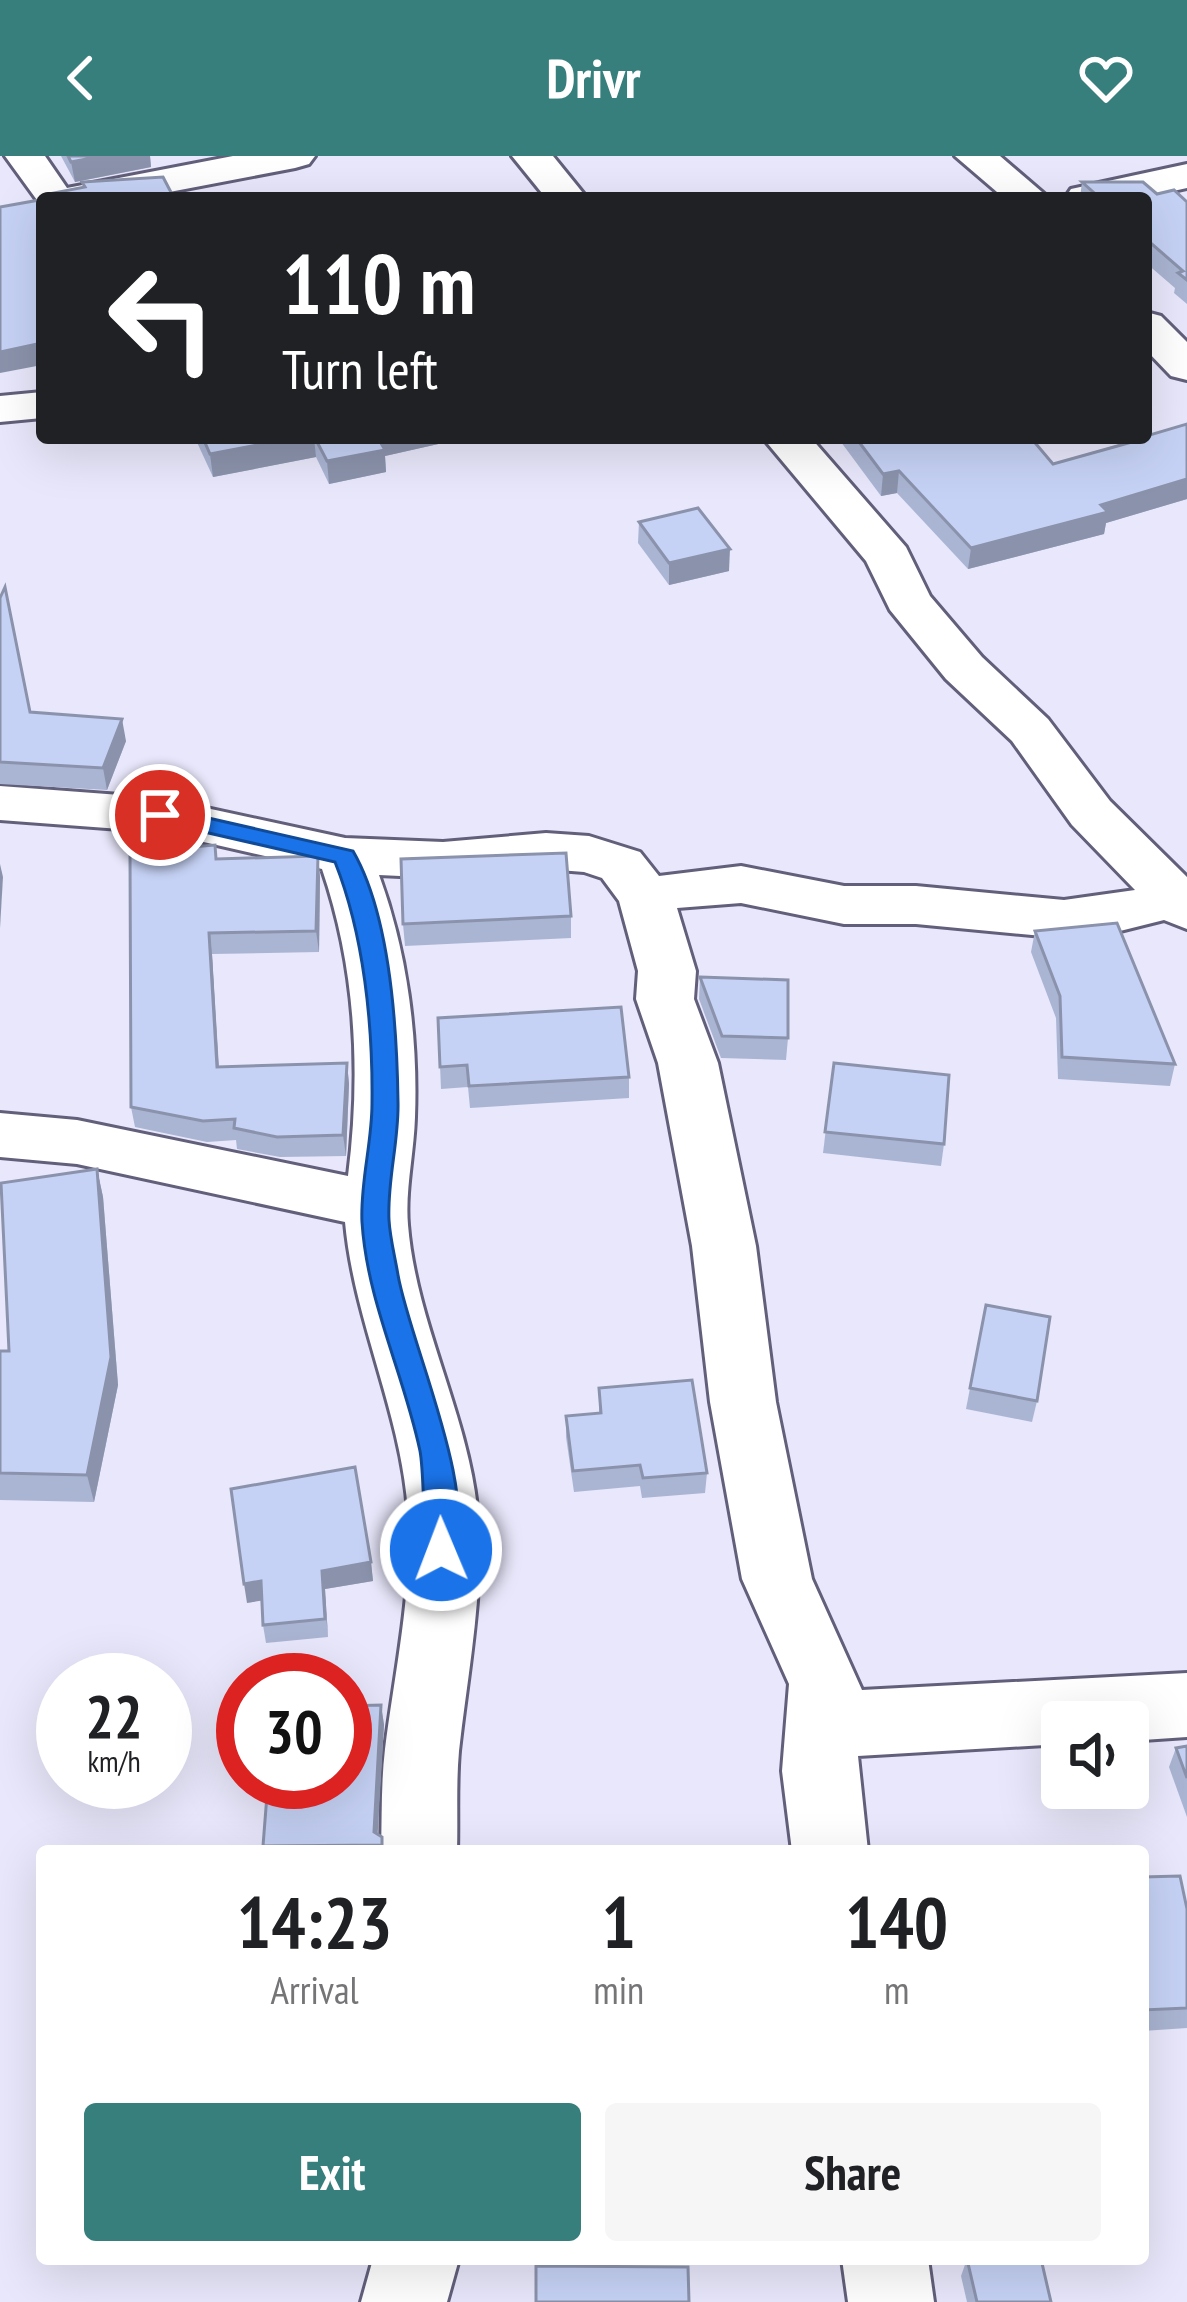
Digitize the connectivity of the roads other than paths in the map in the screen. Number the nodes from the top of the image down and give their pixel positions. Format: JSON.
{"nodes":[{"id":1,"x":26,"y":156,"type":"edge"},
{"id":2,"x":295,"y":156,"type":"edge"},
{"id":3,"x":532,"y":156,"type":"edge"},
{"id":4,"x":975,"y":156,"type":"edge"},
{"id":5,"x":1187,"y":176,"type":"edge"},
{"id":6,"x":36,"y":192,"type":"edge"},
{"id":7,"x":106,"y":192,"type":"edge"},
{"id":8,"x":562,"y":192,"type":"edge"},
{"id":9,"x":1021,"y":192,"type":"edge"},
{"id":10,"x":1112,"y":192,"type":"edge"},
{"id":11,"x":1152,"y":331,"type":"edge"},
{"id":12,"x":1187,"y":367,"type":"edge"},
{"id":13,"x":36,"y":406,"type":"edge"},
{"id":14,"x":0,"y":409,"type":"edge"},
{"id":15,"x":791,"y":444,"type":"edge"},
{"id":16,"x":0,"y":803,"type":"edge"},
{"id":17,"x":345,"y":856,"type":"junction"},
{"id":18,"x":646,"y":898,"type":"junction"},
{"id":19,"x":1178,"y":903,"type":"edge"},
{"id":20,"x":0,"y":1135,"type":"edge"},
{"id":21,"x":378,"y":1205,"type":"junction"},
{"id":22,"x":1187,"y":1705,"type":"edge"},
{"id":23,"x":820,"y":1725,"type":"junction"},
{"id":24,"x":419,"y":1845,"type":"edge"},
{"id":25,"x":829,"y":1845,"type":"edge"},
{"id":26,"x":414,"y":2265,"type":"edge"},
{"id":27,"x":886,"y":2265,"type":"edge"},
{"id":28,"x":404,"y":2302,"type":"edge"},
{"id":29,"x":891,"y":2302,"type":"edge"}],
"edges":[{"from":1,"to":6,"type":"street"},
{"from":2,"to":7,"type":"street"},
{"from":3,"to":8,"type":"street"},
{"from":4,"to":9,"type":"street"},
{"from":5,"to":10,"type":"street"},
{"from":11,"to":12,"type":"street"},
{"from":13,"to":14,"type":"street"},
{"from":15,"to":19,"type":"street"},
{"from":16,"to":17,"type":"street"},
{"from":17,"to":18,"type":"street"},
{"from":17,"to":21,"type":"street"},
{"from":18,"to":19,"type":"street"},
{"from":18,"to":23,"type":"street"},
{"from":20,"to":21,"type":"street"},
{"from":21,"to":24,"type":"street"},
{"from":22,"to":23,"type":"street"},
{"from":23,"to":25,"type":"street"},
{"from":26,"to":28,"type":"street"},
{"from":27,"to":29,"type":"street"}]}
